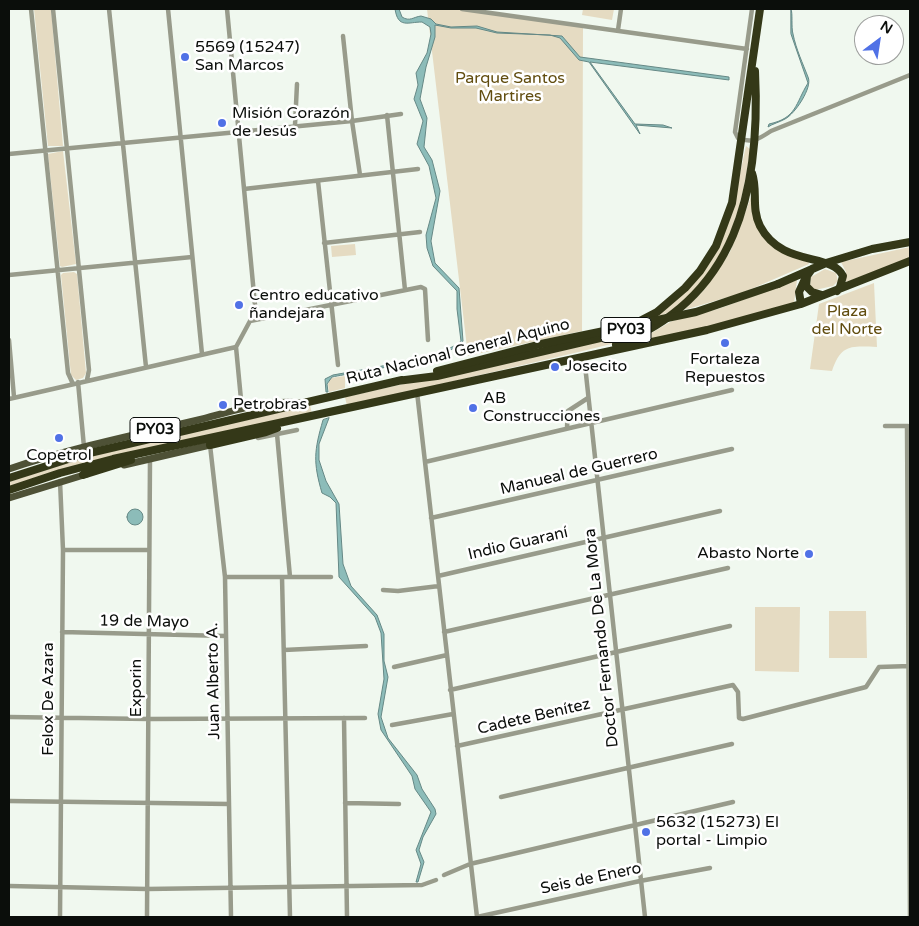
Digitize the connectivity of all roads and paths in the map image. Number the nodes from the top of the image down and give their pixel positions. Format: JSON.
{"nodes":[{"id":1,"x":31,"y":9,"type":"edge"},
{"id":2,"x":53,"y":9,"type":"edge"},
{"id":3,"x":109,"y":9,"type":"edge"},
{"id":4,"x":168,"y":9,"type":"edge"},
{"id":5,"x":227,"y":9,"type":"edge"},
{"id":6,"x":462,"y":9,"type":"edge"},
{"id":7,"x":621,"y":9,"type":"edge"},
{"id":8,"x":752,"y":9,"type":"edge"},
{"id":9,"x":760,"y":9,"type":"edge"},
{"id":10,"x":493,"y":11,"type":"edge"},
{"id":11,"x":618,"y":30,"type":"junction"},
{"id":12,"x":344,"y":36,"type":"dead end"},
{"id":13,"x":747,"y":49,"type":"junction"},
{"id":14,"x":754,"y":56,"type":"junction"},
{"id":15,"x":910,"y":75,"type":"edge"},
{"id":16,"x":297,"y":84,"type":"dead end"},
{"id":17,"x":400,"y":114,"type":"dead end"},
{"id":18,"x":387,"y":115,"type":"junction"},
{"id":19,"x":352,"y":120,"type":"junction"},
{"id":20,"x":295,"y":125,"type":"junction"},
{"id":21,"x":239,"y":130,"type":"junction"},
{"id":22,"x":180,"y":136,"type":"junction"},
{"id":23,"x":743,"y":140,"type":"junction"},
{"id":24,"x":123,"y":142,"type":"junction"},
{"id":25,"x":754,"y":142,"type":"junction"},
{"id":26,"x":67,"y":148,"type":"junction"},
{"id":27,"x":45,"y":150,"type":"junction"},
{"id":28,"x":9,"y":154,"type":"edge"},
{"id":29,"x":750,"y":168,"type":"junction"},
{"id":30,"x":418,"y":169,"type":"dead end"},
{"id":31,"x":393,"y":172,"type":"junction"},
{"id":32,"x":360,"y":175,"type":"junction"},
{"id":33,"x":318,"y":181,"type":"junction"},
{"id":34,"x":244,"y":189,"type":"junction"},
{"id":35,"x":420,"y":232,"type":"dead end"},
{"id":36,"x":399,"y":234,"type":"junction"},
{"id":37,"x":910,"y":242,"type":"edge"},
{"id":38,"x":324,"y":243,"type":"junction"},
{"id":39,"x":192,"y":257,"type":"junction"},
{"id":40,"x":910,"y":261,"type":"edge"},
{"id":41,"x":135,"y":263,"type":"junction"},
{"id":42,"x":826,"y":263,"type":"junction"},
{"id":43,"x":79,"y":268,"type":"junction"},
{"id":44,"x":814,"y":268,"type":"junction"},
{"id":45,"x":58,"y":270,"type":"junction"},
{"id":46,"x":9,"y":275,"type":"edge"},
{"id":47,"x":807,"y":276,"type":"junction"},
{"id":48,"x":405,"y":290,"type":"junction"},
{"id":49,"x":837,"y":291,"type":"junction"},
{"id":50,"x":824,"y":295,"type":"junction"},
{"id":51,"x":801,"y":304,"type":"junction"},
{"id":52,"x":331,"y":305,"type":"junction"},
{"id":53,"x":250,"y":321,"type":"junction"},
{"id":54,"x":9,"y":340,"type":"edge"},
{"id":55,"x":428,"y":340,"type":"dead end"},
{"id":56,"x":236,"y":347,"type":"junction"},
{"id":57,"x":202,"y":354,"type":"junction"},
{"id":58,"x":586,"y":356,"type":"junction"},
{"id":59,"x":338,"y":365,"type":"dead end"},
{"id":60,"x":146,"y":367,"type":"junction"},
{"id":61,"x":87,"y":380,"type":"junction"},
{"id":62,"x":397,"y":381,"type":"junction"},
{"id":63,"x":78,"y":382,"type":"junction"},
{"id":64,"x":73,"y":384,"type":"junction"},
{"id":65,"x":732,"y":390,"type":"dead end"},
{"id":66,"x":417,"y":392,"type":"junction"},
{"id":67,"x":12,"y":398,"type":"edge"},
{"id":68,"x":588,"y":398,"type":"junction"},
{"id":69,"x":303,"y":403,"type":"junction"},
{"id":70,"x":242,"y":410,"type":"junction"},
{"id":71,"x":253,"y":415,"type":"junction"},
{"id":72,"x":591,"y":422,"type":"junction"},
{"id":73,"x":285,"y":423,"type":"junction"},
{"id":74,"x":885,"y":426,"type":"dead end"},
{"id":75,"x":909,"y":426,"type":"edge"},
{"id":76,"x":567,"y":427,"type":"junction"},
{"id":77,"x":164,"y":428,"type":"junction"},
{"id":78,"x":297,"y":430,"type":"dead end"},
{"id":79,"x":277,"y":434,"type":"junction"},
{"id":80,"x":210,"y":446,"type":"junction"},
{"id":81,"x":84,"y":447,"type":"junction"},
{"id":82,"x":159,"y":449,"type":"junction"},
{"id":83,"x":732,"y":449,"type":"dead end"},
{"id":84,"x":150,"y":459,"type":"junction"},
{"id":85,"x":425,"y":462,"type":"junction"},
{"id":86,"x":10,"y":475,"type":"edge"},
{"id":87,"x":83,"y":475,"type":"junction"},
{"id":88,"x":597,"y":480,"type":"junction"},
{"id":89,"x":60,"y":481,"type":"junction"},
{"id":90,"x":9,"y":490,"type":"edge"},
{"id":91,"x":9,"y":498,"type":"edge"},
{"id":92,"x":720,"y":511,"type":"dead end"},
{"id":93,"x":431,"y":518,"type":"junction"},
{"id":94,"x":909,"y":527,"type":"edge"},
{"id":95,"x":604,"y":538,"type":"junction"},
{"id":96,"x":63,"y":550,"type":"junction"},
{"id":97,"x":149,"y":550,"type":"junction"},
{"id":98,"x":728,"y":568,"type":"dead end"},
{"id":99,"x":438,"y":576,"type":"junction"},
{"id":100,"x":224,"y":577,"type":"junction"},
{"id":101,"x":282,"y":577,"type":"junction"},
{"id":102,"x":290,"y":577,"type":"junction"},
{"id":103,"x":331,"y":577,"type":"dead end"},
{"id":104,"x":439,"y":586,"type":"junction"},
{"id":105,"x":383,"y":590,"type":"dead end"},
{"id":106,"x":610,"y":594,"type":"junction"},
{"id":107,"x":730,"y":626,"type":"dead end"},
{"id":108,"x":62,"y":632,"type":"junction"},
{"id":109,"x":444,"y":632,"type":"junction"},
{"id":110,"x":150,"y":635,"type":"junction"},
{"id":111,"x":226,"y":636,"type":"junction"},
{"id":112,"x":366,"y":646,"type":"dead end"},
{"id":113,"x":284,"y":650,"type":"junction"},
{"id":114,"x":616,"y":652,"type":"junction"},
{"id":115,"x":447,"y":655,"type":"junction"},
{"id":116,"x":910,"y":666,"type":"edge"},
{"id":117,"x":394,"y":667,"type":"dead end"},
{"id":118,"x":450,"y":690,"type":"junction"},
{"id":119,"x":623,"y":710,"type":"junction"},
{"id":120,"x":453,"y":714,"type":"junction"},
{"id":121,"x":9,"y":717,"type":"edge"},
{"id":122,"x":62,"y":718,"type":"junction"},
{"id":123,"x":285,"y":718,"type":"junction"},
{"id":124,"x":344,"y":718,"type":"junction"},
{"id":125,"x":366,"y":718,"type":"dead end"},
{"id":126,"x":149,"y":719,"type":"junction"},
{"id":127,"x":228,"y":719,"type":"junction"},
{"id":128,"x":392,"y":725,"type":"dead end"},
{"id":129,"x":732,"y":744,"type":"dead end"},
{"id":130,"x":457,"y":746,"type":"junction"},
{"id":131,"x":629,"y":767,"type":"junction"},
{"id":132,"x":910,"y":792,"type":"edge"},
{"id":133,"x":501,"y":797,"type":"dead end"},
{"id":134,"x":9,"y":801,"type":"edge"},
{"id":135,"x":61,"y":802,"type":"junction"},
{"id":136,"x":733,"y":802,"type":"dead end"},
{"id":137,"x":148,"y":803,"type":"junction"},
{"id":138,"x":345,"y":803,"type":"junction"},
{"id":139,"x":229,"y":804,"type":"junction"},
{"id":140,"x":399,"y":804,"type":"dead end"},
{"id":141,"x":635,"y":824,"type":"junction"},
{"id":142,"x":470,"y":864,"type":"junction"},
{"id":143,"x":710,"y":868,"type":"dead end"},
{"id":144,"x":910,"y":869,"type":"edge"},
{"id":145,"x":444,"y":875,"type":"dead end"},
{"id":146,"x":436,"y":880,"type":"dead end"},
{"id":147,"x":640,"y":881,"type":"junction"},
{"id":148,"x":9,"y":886,"type":"edge"},
{"id":149,"x":347,"y":886,"type":"junction"},
{"id":150,"x":60,"y":888,"type":"junction"},
{"id":151,"x":289,"y":888,"type":"junction"},
{"id":152,"x":231,"y":889,"type":"junction"},
{"id":153,"x":147,"y":890,"type":"junction"},
{"id":154,"x":60,"y":917,"type":"edge"},
{"id":155,"x":147,"y":917,"type":"edge"},
{"id":156,"x":231,"y":917,"type":"edge"},
{"id":157,"x":290,"y":917,"type":"edge"},
{"id":158,"x":347,"y":917,"type":"edge"},
{"id":159,"x":477,"y":917,"type":"edge"},
{"id":160,"x":645,"y":917,"type":"edge"},
{"id":161,"x":910,"y":917,"type":"edge"}],
"edges":[{"from":1,"to":27,"type":"street"},
{"from":2,"to":26,"type":"street"},
{"from":3,"to":24,"type":"street"},
{"from":4,"to":22,"type":"street"},
{"from":5,"to":21,"type":"street"},
{"from":6,"to":10,"type":"street"},
{"from":7,"to":11,"type":"street"},
{"from":8,"to":13,"type":"street"},
{"from":9,"to":14,"type":"highway","number":"PY03"},
{"from":10,"to":11,"type":"street"},
{"from":11,"to":13,"type":"street"},
{"from":12,"to":19,"type":"street"},
{"from":13,"to":23,"type":"street"},
{"from":14,"to":23,"type":"highway","number":"PY03"},
{"from":14,"to":25,"type":"highway","number":"PY03"},
{"from":15,"to":25,"type":"street"},
{"from":16,"to":20,"type":"street"},
{"from":17,"to":18,"type":"street"},
{"from":18,"to":19,"type":"street"},
{"from":18,"to":31,"type":"street"},
{"from":19,"to":20,"type":"street"},
{"from":19,"to":32,"type":"street"},
{"from":20,"to":21,"type":"street"},
{"from":21,"to":22,"type":"street"},
{"from":21,"to":34,"type":"street"},
{"from":22,"to":24,"type":"street"},
{"from":22,"to":39,"type":"street"},
{"from":23,"to":25,"type":"street"},
{"from":23,"to":62,"type":"highway","number":"PY03"},
{"from":24,"to":26,"type":"street"},
{"from":24,"to":41,"type":"street"},
{"from":25,"to":29,"type":"highway","number":"PY03"},
{"from":26,"to":27,"type":"street"},
{"from":26,"to":43,"type":"street"},
{"from":27,"to":28,"type":"street"},
{"from":27,"to":45,"type":"street"},
{"from":29,"to":42,"type":"highway"},
{"from":29,"to":58,"type":"highway","number":"PY03"},
{"from":30,"to":31,"type":"street"},
{"from":31,"to":32,"type":"street"},
{"from":31,"to":36,"type":"street"},
{"from":32,"to":33,"type":"street"},
{"from":33,"to":34,"type":"street"},
{"from":33,"to":38,"type":"street"},
{"from":34,"to":53,"type":"street"},
{"from":35,"to":36,"type":"street"},
{"from":36,"to":38,"type":"street"},
{"from":36,"to":48,"type":"street"},
{"from":37,"to":42,"type":"highway","name":"Ruta Nacional General Aquino","number":"PY03"},
{"from":38,"to":52,"type":"street"},
{"from":39,"to":41,"type":"street"},
{"from":39,"to":57,"type":"street"},
{"from":40,"to":49,"type":"highway","name":"Ruta Nacional General Aquino","number":"PY03"},
{"from":41,"to":43,"type":"street"},
{"from":41,"to":60,"type":"street"},
{"from":42,"to":44,"type":"highway","name":"Ruta Nacional General Aquino","number":"PY03"},
{"from":42,"to":49,"type":"highway"},
{"from":43,"to":45,"type":"street"},
{"from":43,"to":61,"type":"street"},
{"from":44,"to":47,"type":"highway"},
{"from":44,"to":62,"type":"highway","name":"Ruta Nacional General Aquino","number":"PY03","bridge":true},
{"from":45,"to":46,"type":"street"},
{"from":45,"to":64,"type":"street"},
{"from":47,"to":50,"type":"highway"},
{"from":47,"to":51,"type":"highway"},
{"from":48,"to":52,"type":"street"},
{"from":48,"to":55,"type":"street"},
{"from":49,"to":50,"type":"highway","name":"Ruta Nacional General Aquino","number":"PY03"},
{"from":50,"to":51,"type":"highway","name":"Ruta Nacional General Aquino","number":"PY03"},
{"from":51,"to":58,"type":"highway","name":"Ruta Nacional General Aquino","number":"PY03"},
{"from":52,"to":53,"type":"street"},
{"from":52,"to":59,"type":"street"},
{"from":53,"to":56,"type":"street"},
{"from":54,"to":67,"type":"street"},
{"from":56,"to":57,"type":"street"},
{"from":56,"to":70,"type":"street"},
{"from":57,"to":60,"type":"street"},
{"from":58,"to":66,"type":"highway","name":"Ruta Nacional General Aquino","number":"PY03"},
{"from":58,"to":68,"type":"street","name":"Doctor Fernando De La Mora"},
{"from":60,"to":61,"type":"street"},
{"from":61,"to":63,"type":"street"},
{"from":62,"to":69,"type":"highway","name":"Ruta Nacional General Aquino","number":"PY03"},
{"from":63,"to":64,"type":"street"},
{"from":63,"to":81,"type":"street"},
{"from":64,"to":67,"type":"street"},
{"from":65,"to":72,"type":"street"},
{"from":66,"to":73,"type":"highway","name":"Ruta Nacional General Aquino","number":"PY03"},
{"from":66,"to":85,"type":"street"},
{"from":68,"to":72,"type":"street","name":"Doctor Fernando De La Mora"},
{"from":68,"to":76,"type":"street"},
{"from":69,"to":70,"type":"main road","number":"PY03"},
{"from":69,"to":71,"type":"highway","name":"Ruta Nacional General Aquino","number":"PY03"},
{"from":70,"to":77,"type":"main road","number":"PY03"},
{"from":71,"to":77,"type":"main road"},
{"from":71,"to":86,"type":"highway","name":"Ruta Nacional General Aquino","number":"PY03"},
{"from":72,"to":76,"type":"street"},
{"from":72,"to":88,"type":"street","name":"Doctor Fernando De La Mora"},
{"from":73,"to":80,"type":"highway","number":"PY03"},
{"from":73,"to":82,"type":"highway","name":"Ruta Nacional General Aquino","number":"PY03"},
{"from":74,"to":75,"type":"street"},
{"from":75,"to":94,"type":"street"},
{"from":76,"to":85,"type":"street"},
{"from":77,"to":81,"type":"main road","number":"PY03"},
{"from":78,"to":79,"type":"street"},
{"from":79,"to":80,"type":"street"},
{"from":79,"to":102,"type":"street"},
{"from":80,"to":84,"type":"main road","number":"PY03"},
{"from":80,"to":100,"type":"street","name":"Juan Alberto A."},
{"from":81,"to":86,"type":"main road","number":"PY03"},
{"from":82,"to":87,"type":"highway"},
{"from":82,"to":90,"type":"highway","name":"Ruta Nacional General Aquino","number":"PY03"},
{"from":83,"to":88,"type":"street","name":"Manueal de Guerrero"},
{"from":84,"to":87,"type":"main road","number":"PY03"},
{"from":84,"to":97,"type":"street","name":"Exporin"},
{"from":85,"to":93,"type":"street"},
{"from":87,"to":89,"type":"main road","number":"PY03"},
{"from":88,"to":93,"type":"street","name":"Manueal de Guerrero"},
{"from":88,"to":95,"type":"street","name":"Doctor Fernando De La Mora"},
{"from":89,"to":91,"type":"main road","number":"PY03"},
{"from":89,"to":96,"type":"street","name":"Felox De Azara"},
{"from":92,"to":95,"type":"street","name":"Indio Guaraní"},
{"from":93,"to":99,"type":"street"},
{"from":94,"to":116,"type":"street"},
{"from":95,"to":99,"type":"street","name":"Indio Guaraní"},
{"from":95,"to":106,"type":"street","name":"Doctor Fernando De La Mora"},
{"from":96,"to":97,"type":"street"},
{"from":96,"to":108,"type":"street","name":"Felox De Azara"},
{"from":97,"to":110,"type":"street","name":"Exporin"},
{"from":98,"to":106,"type":"street"},
{"from":99,"to":104,"type":"street"},
{"from":100,"to":101,"type":"street"},
{"from":100,"to":111,"type":"street","name":"Juan Alberto A."},
{"from":101,"to":102,"type":"street"},
{"from":101,"to":113,"type":"street"},
{"from":102,"to":103,"type":"street"},
{"from":104,"to":105,"type":"street"},
{"from":104,"to":109,"type":"street"},
{"from":106,"to":109,"type":"street"},
{"from":106,"to":114,"type":"street","name":"Doctor Fernando De La Mora"},
{"from":107,"to":114,"type":"street"},
{"from":108,"to":110,"type":"street","name":"19 de Mayo"},
{"from":108,"to":122,"type":"street","name":"Felox De Azara"},
{"from":109,"to":115,"type":"street"},
{"from":110,"to":111,"type":"street","name":"19 de Mayo"},
{"from":110,"to":126,"type":"street","name":"Exporin"},
{"from":111,"to":127,"type":"street","name":"Juan Alberto A."},
{"from":112,"to":113,"type":"street"},
{"from":113,"to":123,"type":"street"},
{"from":114,"to":118,"type":"street"},
{"from":114,"to":119,"type":"street","name":"Doctor Fernando De La Mora"},
{"from":115,"to":117,"type":"street"},
{"from":115,"to":118,"type":"street"},
{"from":116,"to":119,"type":"street","name":"Cadete Benítez"},
{"from":116,"to":132,"type":"street"},
{"from":118,"to":120,"type":"street"},
{"from":119,"to":130,"type":"street","name":"Cadete Benítez"},
{"from":119,"to":131,"type":"street","name":"Doctor Fernando De La Mora"},
{"from":120,"to":128,"type":"street"},
{"from":120,"to":130,"type":"street"},
{"from":121,"to":122,"type":"street"},
{"from":122,"to":126,"type":"street"},
{"from":122,"to":135,"type":"street","name":"Felox De Azara"},
{"from":123,"to":124,"type":"street"},
{"from":123,"to":127,"type":"street"},
{"from":123,"to":151,"type":"street"},
{"from":124,"to":125,"type":"street"},
{"from":124,"to":138,"type":"street"},
{"from":126,"to":127,"type":"street"},
{"from":126,"to":137,"type":"street","name":"Exporin"},
{"from":127,"to":139,"type":"street","name":"Juan Alberto A."},
{"from":129,"to":131,"type":"street"},
{"from":130,"to":142,"type":"street"},
{"from":131,"to":133,"type":"street"},
{"from":131,"to":141,"type":"street","name":"Doctor Fernando De La Mora"},
{"from":132,"to":144,"type":"street"},
{"from":134,"to":135,"type":"street"},
{"from":135,"to":137,"type":"street"},
{"from":135,"to":150,"type":"street","name":"Felox De Azara"},
{"from":136,"to":141,"type":"street"},
{"from":137,"to":139,"type":"street"},
{"from":137,"to":153,"type":"street","name":"Exporin"},
{"from":138,"to":140,"type":"street"},
{"from":138,"to":149,"type":"street"},
{"from":139,"to":152,"type":"street","name":"Juan Alberto A."},
{"from":141,"to":142,"type":"street"},
{"from":141,"to":147,"type":"street","name":"Doctor Fernando De La Mora"},
{"from":142,"to":145,"type":"street"},
{"from":142,"to":159,"type":"street"},
{"from":143,"to":147,"type":"street","name":"Seis de Enero"},
{"from":144,"to":161,"type":"street"},
{"from":146,"to":149,"type":"street"},
{"from":147,"to":159,"type":"street","name":"Seis de Enero"},
{"from":147,"to":160,"type":"street","name":"Doctor Fernando De La Mora"},
{"from":148,"to":150,"type":"street"},
{"from":149,"to":151,"type":"street"},
{"from":149,"to":158,"type":"street"},
{"from":150,"to":153,"type":"street"},
{"from":150,"to":154,"type":"street","name":"Felox De Azara"},
{"from":151,"to":152,"type":"street"},
{"from":151,"to":157,"type":"street"},
{"from":152,"to":153,"type":"street"},
{"from":152,"to":156,"type":"street","name":"Juan Alberto A."},
{"from":153,"to":155,"type":"street","name":"Exporin"}]}
